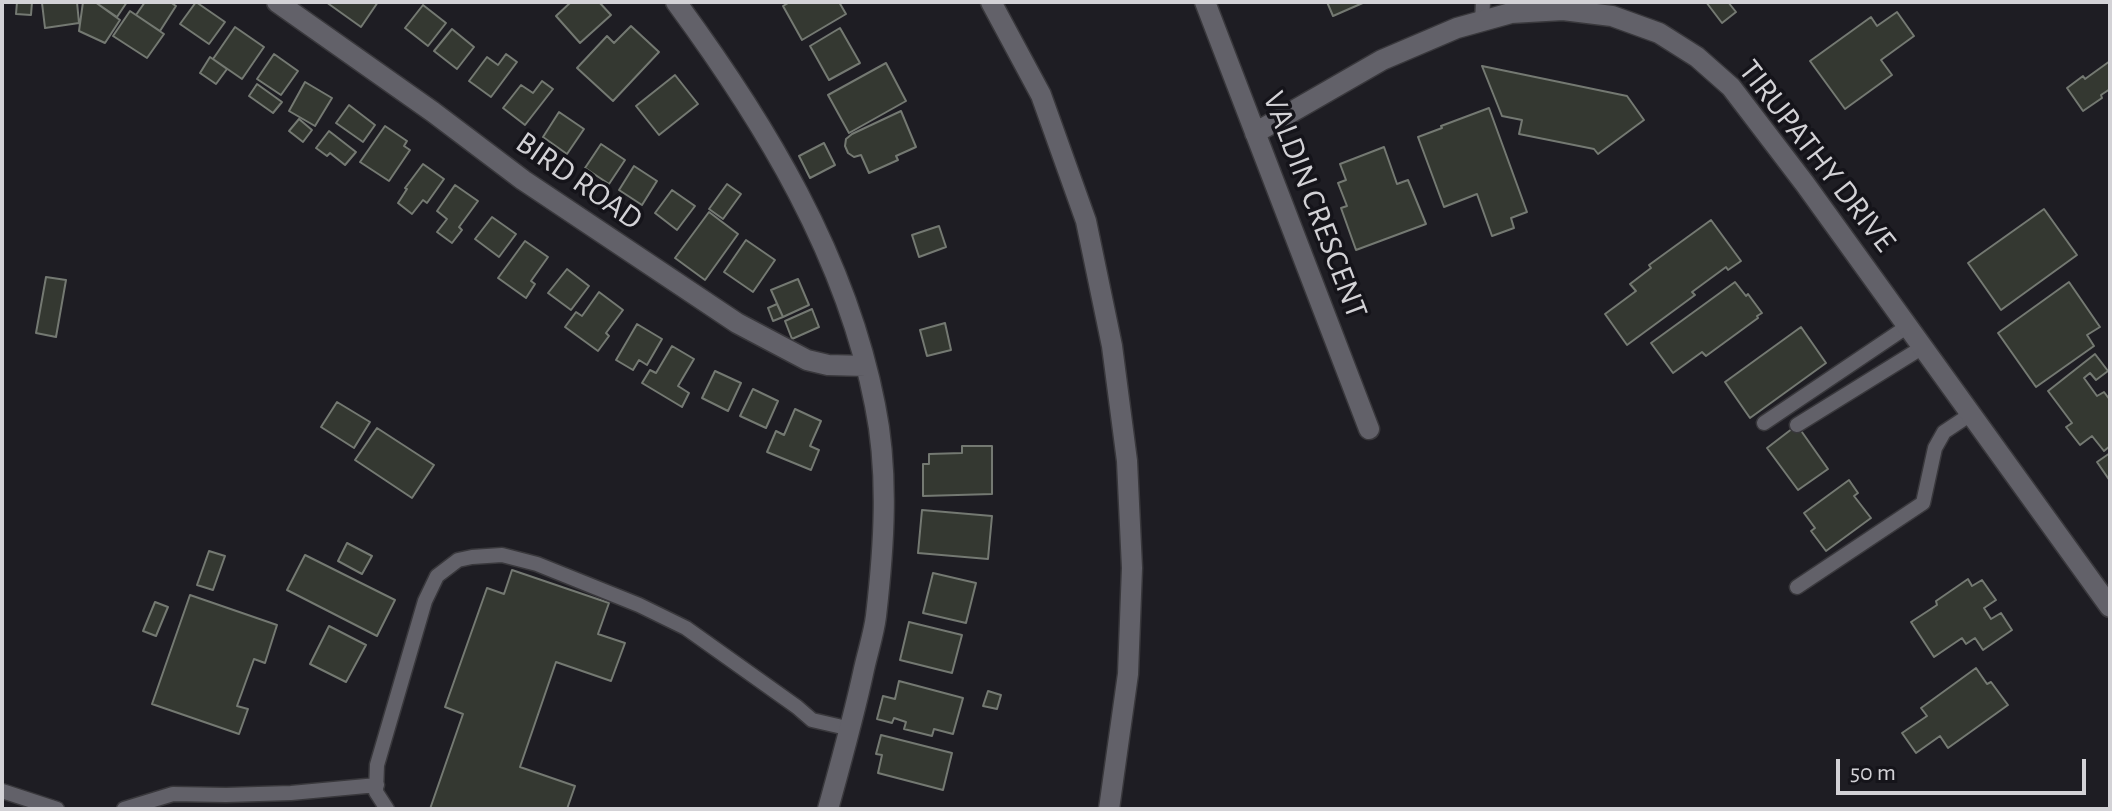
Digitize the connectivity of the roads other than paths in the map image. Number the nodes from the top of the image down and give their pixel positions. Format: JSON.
{"nodes":[{"id":1,"x":277,"y":2,"type":"edge"},
{"id":2,"x":676,"y":2,"type":"edge"},
{"id":3,"x":991,"y":2,"type":"edge"},
{"id":4,"x":1205,"y":2,"type":"edge"},
{"id":5,"x":1482,"y":12,"type":"edge"},
{"id":6,"x":1255,"y":133,"type":"junction"},
{"id":7,"x":1908,"y":326,"type":"junction"},
{"id":8,"x":1923,"y":347,"type":"junction"},
{"id":9,"x":866,"y":366,"type":"junction"},
{"id":10,"x":1971,"y":414,"type":"junction"},
{"id":11,"x":1764,"y":423,"type":"dead end"},
{"id":12,"x":1797,"y":425,"type":"dead end"},
{"id":13,"x":1369,"y":429,"type":"dead end"},
{"id":14,"x":1797,"y":587,"type":"dead end"},
{"id":15,"x":2110,"y":607,"type":"edge"},
{"id":16,"x":851,"y":729,"type":"junction"},
{"id":17,"x":377,"y":785,"type":"junction"},
{"id":18,"x":2,"y":791,"type":"edge"},
{"id":19,"x":57,"y":809,"type":"edge"},
{"id":20,"x":124,"y":809,"type":"edge"},
{"id":21,"x":387,"y":809,"type":"edge"},
{"id":22,"x":828,"y":809,"type":"edge"},
{"id":23,"x":1109,"y":809,"type":"edge"}],
"edges":[{"from":1,"to":9,"type":"street","name":"BIRD ROAD"},
{"from":2,"to":9,"type":"street"},
{"from":3,"to":23,"type":"street"},
{"from":4,"to":6,"type":"street","name":"VALDIN CRESCENT"},
{"from":5,"to":6,"type":"street","name":"TIRUPATHY DRIVE"},
{"from":5,"to":7,"type":"street","name":"TIRUPATHY DRIVE"},
{"from":6,"to":13,"type":"street","name":"VALDIN CRESCENT"},
{"from":7,"to":8,"type":"street","name":"TIRUPATHY DRIVE"},
{"from":7,"to":11,"type":"lane"},
{"from":8,"to":10,"type":"street","name":"TIRUPATHY DRIVE"},
{"from":8,"to":12,"type":"lane"},
{"from":9,"to":16,"type":"street"},
{"from":10,"to":14,"type":"lane"},
{"from":10,"to":15,"type":"street","name":"TIRUPATHY DRIVE"},
{"from":16,"to":17,"type":"lane"},
{"from":16,"to":22,"type":"street"},
{"from":17,"to":20,"type":"lane"},
{"from":17,"to":21,"type":"lane"},
{"from":18,"to":19,"type":"lane"}]}
